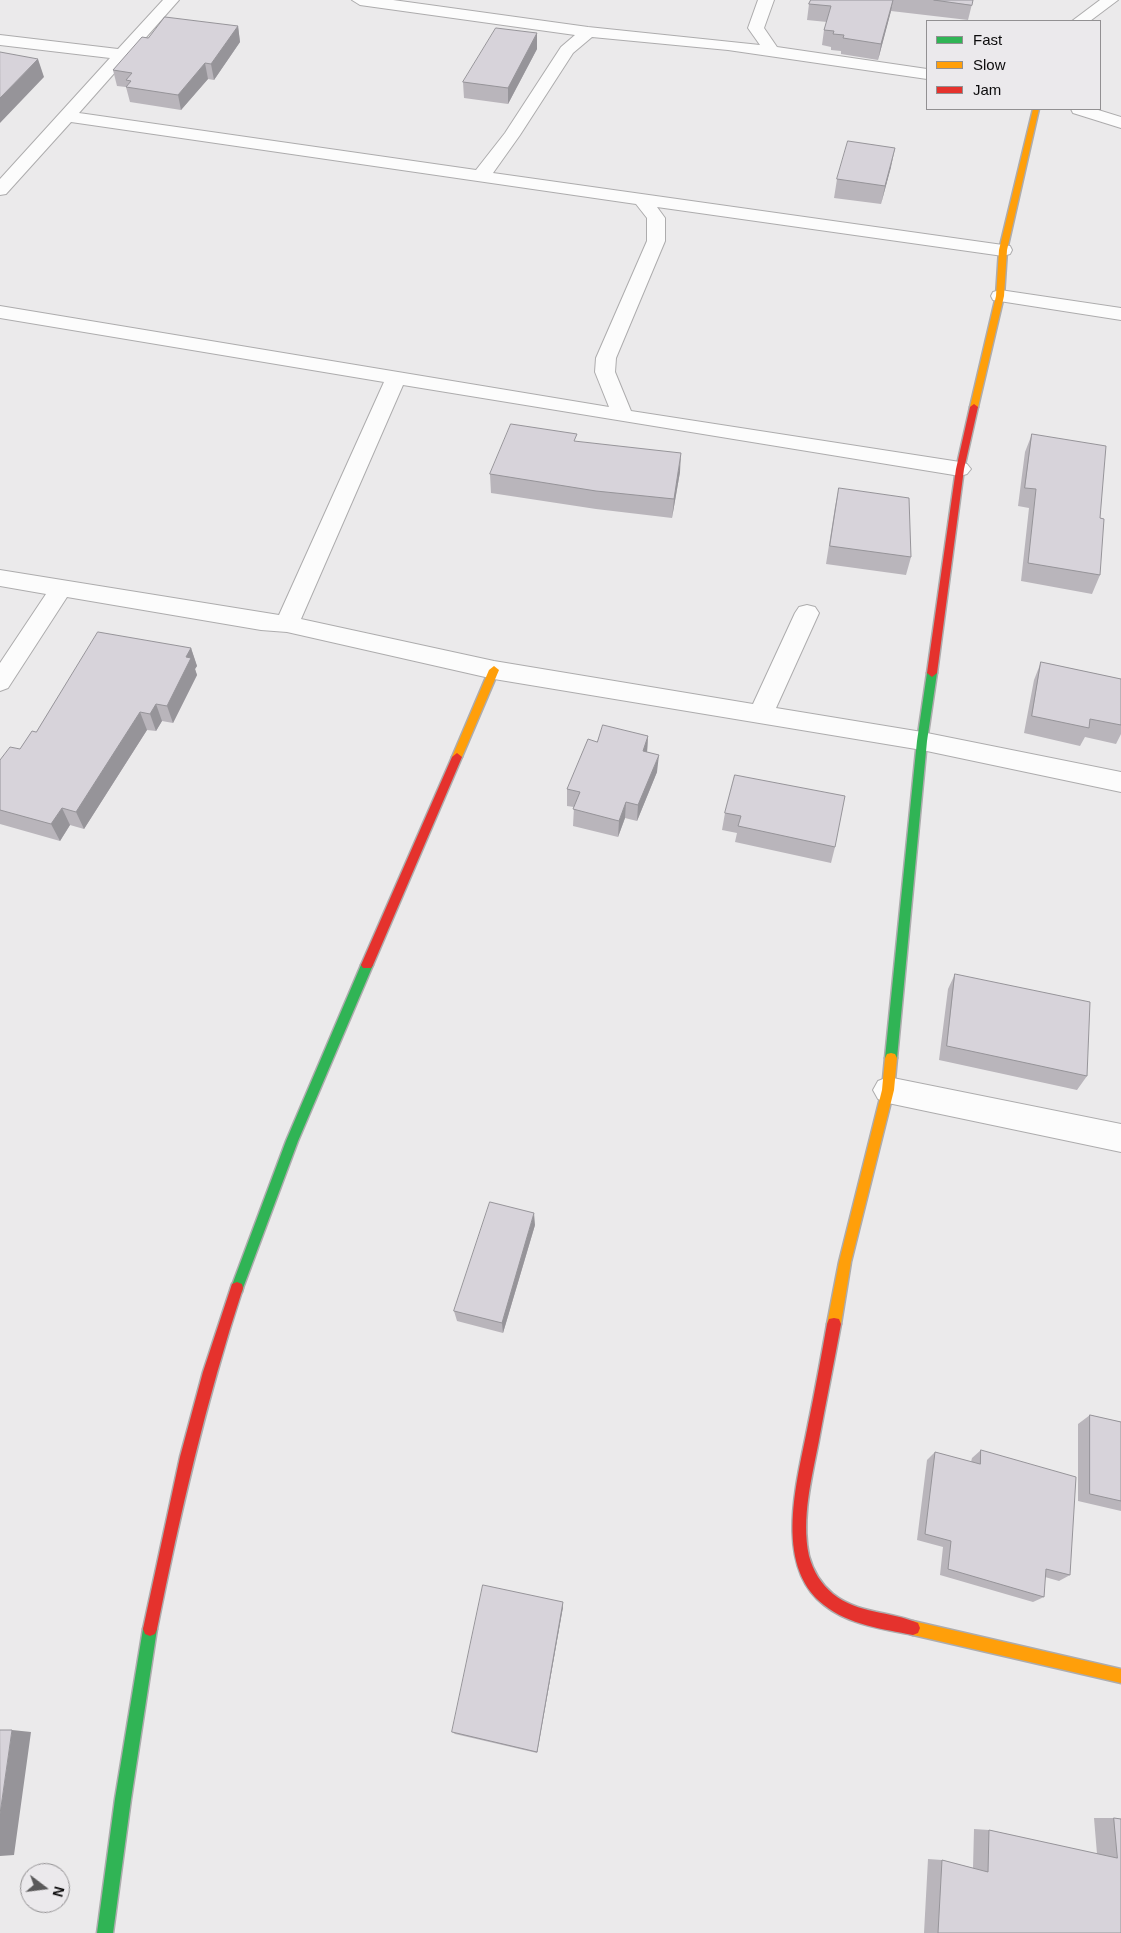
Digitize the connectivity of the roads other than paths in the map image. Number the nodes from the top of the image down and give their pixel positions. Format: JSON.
{"nodes":[{"id":1,"x":171,"y":0,"type":"edge"},
{"id":2,"x":360,"y":0,"type":"edge"},
{"id":3,"x":766,"y":0,"type":"edge"},
{"id":4,"x":1110,"y":0,"type":"edge"},
{"id":5,"x":1081,"y":20,"type":"edge"},
{"id":6,"x":756,"y":28,"type":"junction"},
{"id":7,"x":588,"y":32,"type":"junction"},
{"id":8,"x":0,"y":40,"type":"edge"},
{"id":9,"x":728,"y":45,"type":"junction"},
{"id":10,"x":772,"y":50,"type":"junction"},
{"id":11,"x":121,"y":54,"type":"junction"},
{"id":12,"x":926,"y":74,"type":"edge"},
{"id":13,"x":1036,"y":110,"type":"edge"},
{"id":14,"x":1082,"y":110,"type":"edge"},
{"id":15,"x":66,"y":116,"type":"junction"},
{"id":16,"x":1121,"y":123,"type":"edge"},
{"id":17,"x":482,"y":175,"type":"junction"},
{"id":18,"x":0,"y":190,"type":"edge"},
{"id":19,"x":643,"y":201,"type":"junction"},
{"id":20,"x":1003,"y":250,"type":"junction"},
{"id":21,"x":1000,"y":296,"type":"junction"},
{"id":22,"x":0,"y":312,"type":"edge"},
{"id":23,"x":1121,"y":314,"type":"edge"},
{"id":24,"x":396,"y":378,"type":"junction"},
{"id":25,"x":623,"y":416,"type":"junction"},
{"id":26,"x":960,"y":469,"type":"junction"},
{"id":27,"x":0,"y":578,"type":"edge"},
{"id":28,"x":61,"y":589,"type":"junction"},
{"id":29,"x":807,"y":613,"type":"dead end"},
{"id":30,"x":287,"y":624,"type":"junction"},
{"id":31,"x":494,"y":670,"type":"junction"},
{"id":32,"x":0,"y":682,"type":"edge"},
{"id":33,"x":761,"y":714,"type":"junction"},
{"id":34,"x":922,"y":741,"type":"junction"},
{"id":35,"x":1121,"y":782,"type":"edge"},
{"id":36,"x":888,"y":1090,"type":"junction"},
{"id":37,"x":1121,"y":1138,"type":"edge"},
{"id":38,"x":1121,"y":1676,"type":"edge"},
{"id":39,"x":104,"y":1933,"type":"edge"}],
"edges":[{"from":1,"to":11,"type":"street"},
{"from":2,"to":7,"type":"street"},
{"from":3,"to":6,"type":"street"},
{"from":4,"to":5,"type":"street"},
{"from":6,"to":9,"type":"street"},
{"from":6,"to":10,"type":"street"},
{"from":7,"to":9,"type":"street"},
{"from":7,"to":17,"type":"street"},
{"from":8,"to":11,"type":"street"},
{"from":9,"to":10,"type":"street"},
{"from":10,"to":12,"type":"street"},
{"from":11,"to":15,"type":"street"},
{"from":13,"to":20,"type":"street"},
{"from":14,"to":16,"type":"street"},
{"from":15,"to":17,"type":"street"},
{"from":15,"to":18,"type":"street"},
{"from":17,"to":19,"type":"street"},
{"from":19,"to":20,"type":"street"},
{"from":19,"to":25,"type":"street"},
{"from":20,"to":21,"type":"street"},
{"from":21,"to":23,"type":"street"},
{"from":21,"to":26,"type":"street"},
{"from":22,"to":24,"type":"street"},
{"from":24,"to":25,"type":"street"},
{"from":24,"to":30,"type":"street"},
{"from":25,"to":26,"type":"street"},
{"from":26,"to":34,"type":"street"},
{"from":27,"to":28,"type":"street"},
{"from":28,"to":30,"type":"street"},
{"from":28,"to":32,"type":"street"},
{"from":29,"to":33,"type":"street"},
{"from":30,"to":31,"type":"street"},
{"from":31,"to":33,"type":"street"},
{"from":31,"to":39,"type":"street"},
{"from":33,"to":34,"type":"street"},
{"from":34,"to":35,"type":"street"},
{"from":34,"to":36,"type":"street"},
{"from":36,"to":37,"type":"street"},
{"from":36,"to":38,"type":"street"}]}
